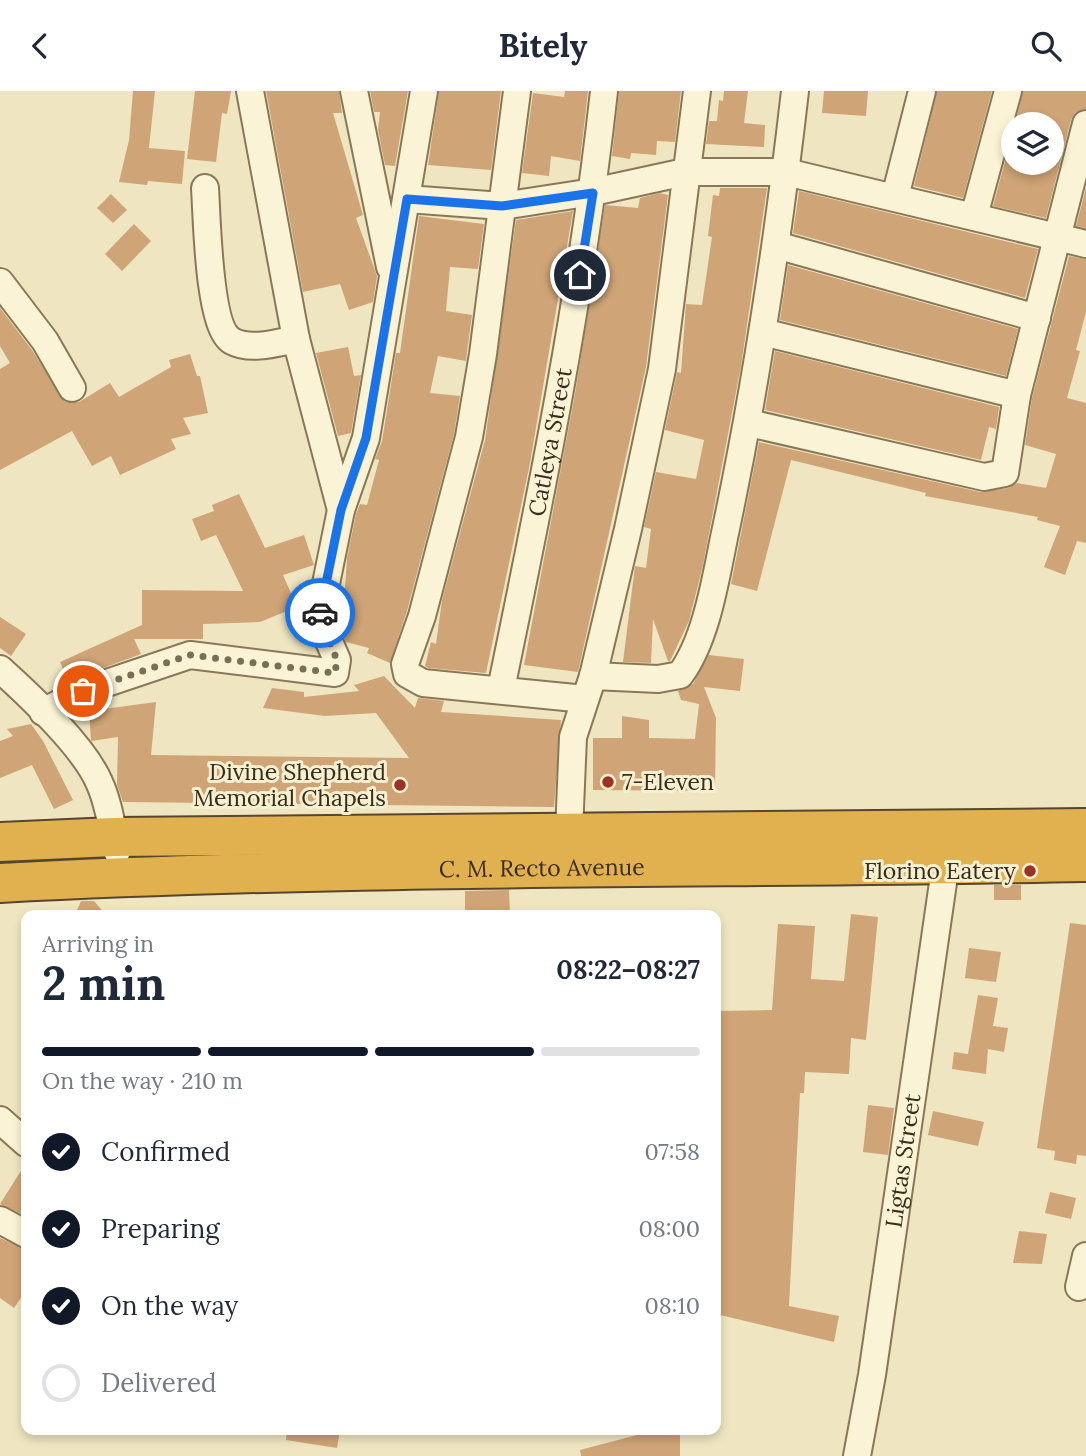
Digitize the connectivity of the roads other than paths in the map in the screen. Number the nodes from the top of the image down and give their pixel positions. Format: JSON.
{"nodes":[{"id":1,"x":250,"y":91,"type":"edge"},
{"id":2,"x":354,"y":91,"type":"edge"},
{"id":3,"x":424,"y":91,"type":"edge"},
{"id":4,"x":517,"y":91,"type":"edge"},
{"id":5,"x":604,"y":91,"type":"edge"},
{"id":6,"x":697,"y":91,"type":"edge"},
{"id":7,"x":795,"y":91,"type":"edge"},
{"id":8,"x":922,"y":91,"type":"edge"},
{"id":9,"x":1008,"y":91,"type":"edge"},
{"id":10,"x":1086,"y":124,"type":"edge"},
{"id":11,"x":685,"y":172,"type":"junction"},
{"id":12,"x":786,"y":172,"type":"junction"},
{"id":13,"x":205,"y":188,"type":"dead end"},
{"id":14,"x":593,"y":193,"type":"junction"},
{"id":15,"x":895,"y":197,"type":"junction"},
{"id":16,"x":407,"y":199,"type":"junction"},
{"id":17,"x":502,"y":206,"type":"junction"},
{"id":18,"x":974,"y":216,"type":"junction"},
{"id":19,"x":1056,"y":237,"type":"junction"},
{"id":20,"x":1086,"y":244,"type":"edge"},
{"id":21,"x":776,"y":245,"type":"junction"},
{"id":22,"x":0,"y":282,"type":"edge"},
{"id":23,"x":394,"y":284,"type":"junction"},
{"id":24,"x":1037,"y":318,"type":"junction"},
{"id":25,"x":763,"y":332,"type":"junction"},
{"id":26,"x":296,"y":339,"type":"junction"},
{"id":27,"x":72,"y":389,"type":"dead end"},
{"id":28,"x":1017,"y":395,"type":"junction"},
{"id":29,"x":749,"y":423,"type":"junction"},
{"id":30,"x":341,"y":510,"type":"junction"},
{"id":31,"x":0,"y":669,"type":"edge"},
{"id":32,"x":589,"y":687,"type":"junction"},
{"id":33,"x":501,"y":689,"type":"junction"},
{"id":34,"x":43,"y":712,"type":"junction"},
{"id":35,"x":1086,"y":828,"type":"edge"},
{"id":36,"x":579,"y":832,"type":"junction"},
{"id":37,"x":113,"y":837,"type":"junction"},
{"id":38,"x":0,"y":842,"type":"edge"},
{"id":39,"x":948,"y":847,"type":"junction"},
{"id":40,"x":1086,"y":862,"type":"edge"},
{"id":41,"x":122,"y":876,"type":"junction"},
{"id":42,"x":0,"y":883,"type":"edge"},
{"id":43,"x":0,"y":1120,"type":"edge"},
{"id":44,"x":21,"y":1139,"type":"edge"},
{"id":45,"x":0,"y":1220,"type":"edge"},
{"id":46,"x":21,"y":1231,"type":"edge"},
{"id":47,"x":1086,"y":1256,"type":"edge"},
{"id":48,"x":1079,"y":1287,"type":"dead end"},
{"id":49,"x":857,"y":1456,"type":"edge"}],
"edges":[{"from":1,"to":26,"type":"street"},
{"from":2,"to":23,"type":"street"},
{"from":3,"to":16,"type":"street"},
{"from":4,"to":17,"type":"street"},
{"from":5,"to":14,"type":"street","name":"Catleya Street"},
{"from":6,"to":11,"type":"street"},
{"from":7,"to":12,"type":"street"},
{"from":8,"to":15,"type":"street"},
{"from":9,"to":18,"type":"street"},
{"from":10,"to":19,"type":"street"},
{"from":11,"to":12,"type":"street"},
{"from":11,"to":14,"type":"street"},
{"from":11,"to":32,"type":"street"},
{"from":12,"to":15,"type":"street"},
{"from":12,"to":21,"type":"street"},
{"from":13,"to":26,"type":"street"},
{"from":14,"to":17,"type":"street"},
{"from":14,"to":33,"type":"street","name":"Catleya Street"},
{"from":15,"to":18,"type":"street"},
{"from":16,"to":17,"type":"street"},
{"from":16,"to":23,"type":"street"},
{"from":17,"to":33,"type":"street"},
{"from":18,"to":19,"type":"street"},
{"from":19,"to":20,"type":"street"},
{"from":19,"to":24,"type":"street"},
{"from":21,"to":24,"type":"street"},
{"from":21,"to":25,"type":"street"},
{"from":22,"to":27,"type":"street"},
{"from":23,"to":30,"type":"street"},
{"from":24,"to":28,"type":"street"},
{"from":25,"to":28,"type":"street"},
{"from":25,"to":29,"type":"street"},
{"from":26,"to":30,"type":"street"},
{"from":28,"to":29,"type":"street"},
{"from":29,"to":32,"type":"street"},
{"from":30,"to":34,"type":"street"},
{"from":31,"to":34,"type":"street"},
{"from":32,"to":33,"type":"street"},
{"from":32,"to":36,"type":"street"},
{"from":34,"to":37,"type":"street"},
{"from":35,"to":39,"type":"highway","name":"C. M. Recto Avenue"},
{"from":36,"to":37,"type":"highway","name":"C. M. Recto Avenue"},
{"from":36,"to":39,"type":"highway","name":"C. M. Recto Avenue"},
{"from":37,"to":38,"type":"highway","name":"C. M. Recto Avenue"},
{"from":37,"to":41,"type":"street"},
{"from":39,"to":40,"type":"highway","name":"C. M. Recto Avenue"},
{"from":39,"to":41,"type":"highway","name":"C. M. Recto Avenue"},
{"from":39,"to":49,"type":"street","name":"Ligtas Street"},
{"from":41,"to":42,"type":"highway","name":"C. M. Recto Avenue"},
{"from":43,"to":44,"type":"street"},
{"from":45,"to":46,"type":"street"},
{"from":47,"to":48,"type":"street"}]}
